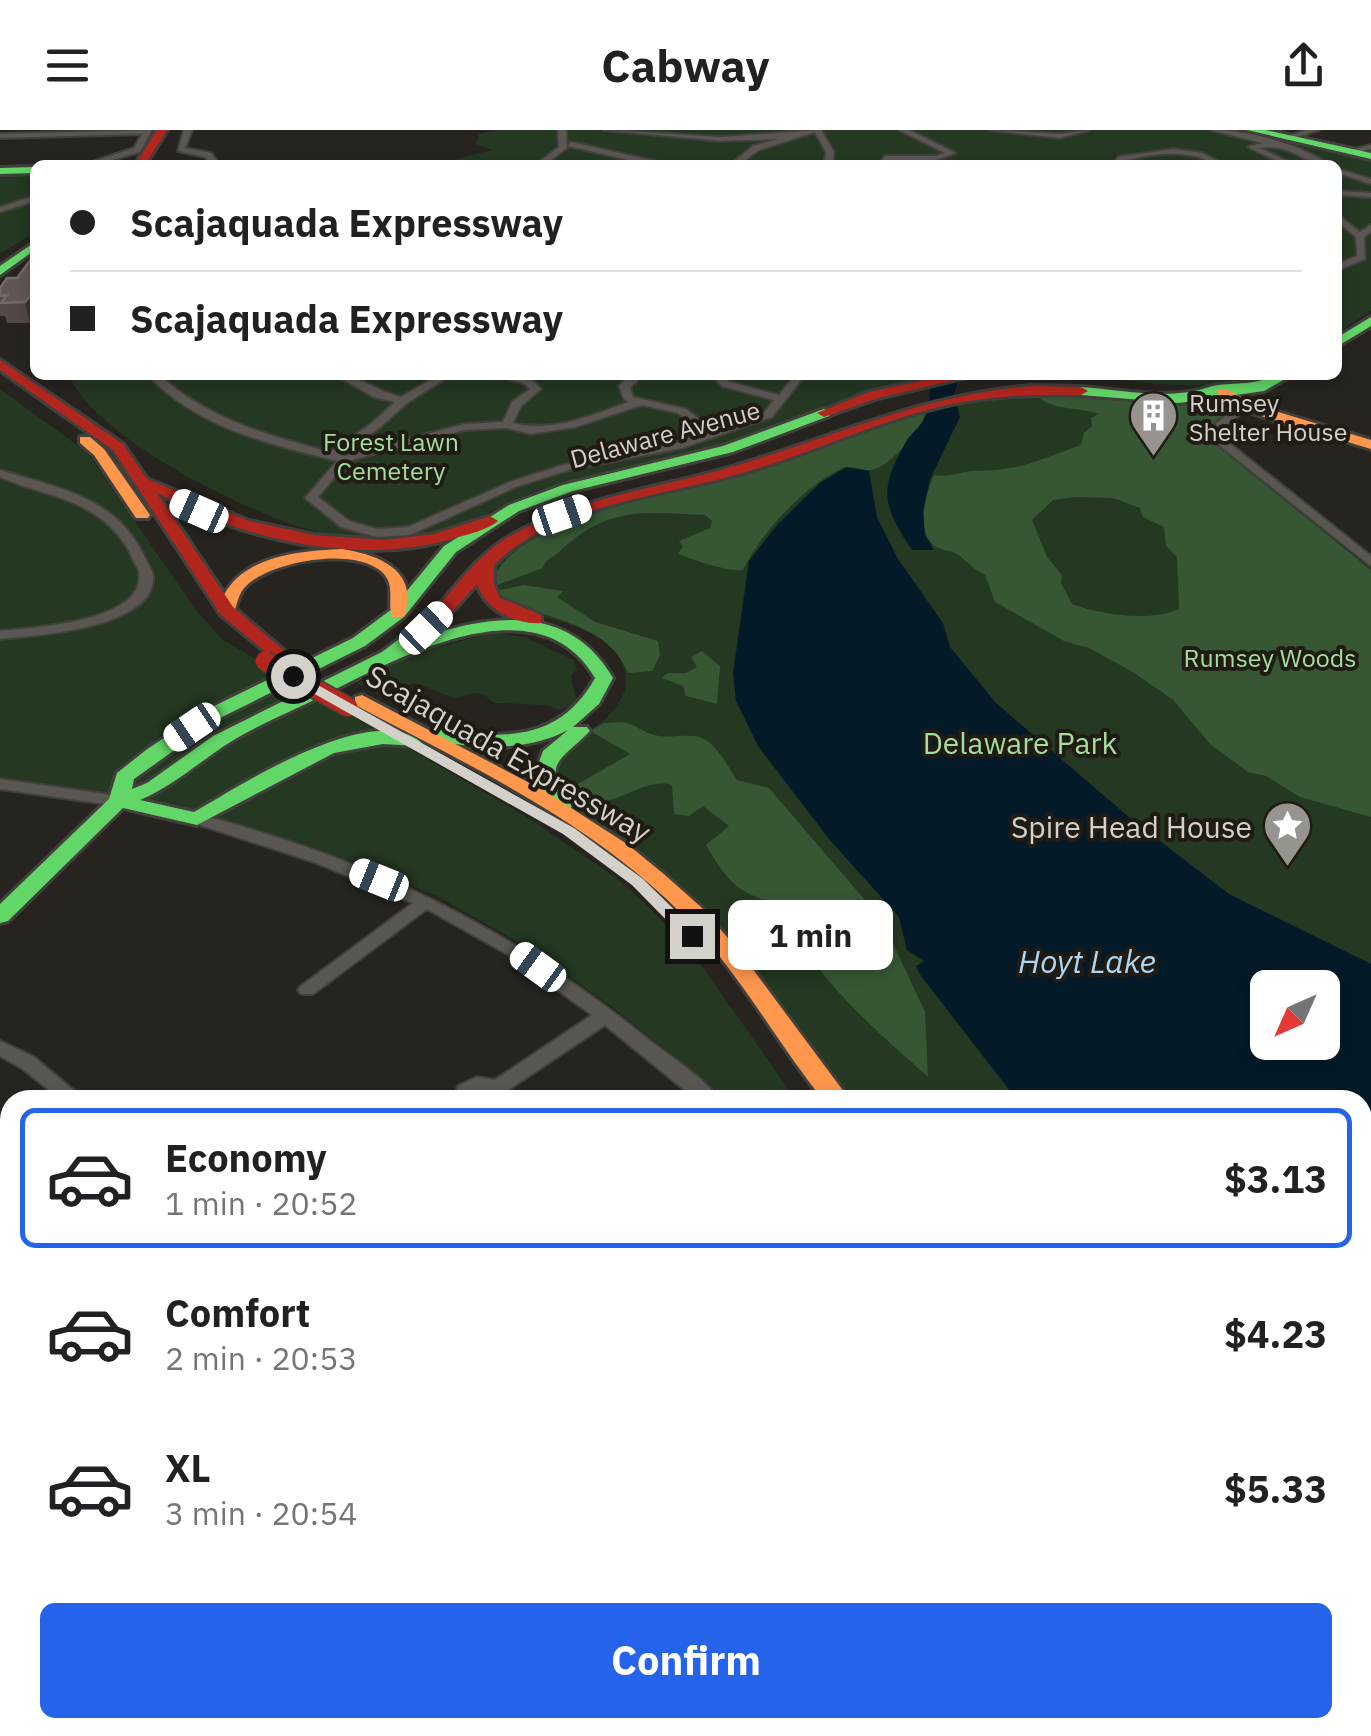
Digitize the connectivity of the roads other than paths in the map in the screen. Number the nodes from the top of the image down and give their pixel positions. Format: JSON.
{"nodes":[{"id":1,"x":188,"y":130,"type":"edge"},
{"id":2,"x":562,"y":130,"type":"edge"},
{"id":3,"x":608,"y":130,"type":"edge"},
{"id":4,"x":815,"y":130,"type":"edge"},
{"id":5,"x":904,"y":130,"type":"edge"},
{"id":6,"x":992,"y":130,"type":"edge"},
{"id":7,"x":1084,"y":130,"type":"edge"},
{"id":8,"x":1215,"y":130,"type":"edge"},
{"id":9,"x":1252,"y":130,"type":"edge"},
{"id":10,"x":1315,"y":130,"type":"edge"},
{"id":11,"x":0,"y":136,"type":"edge"},
{"id":12,"x":587,"y":136,"type":"dead end"},
{"id":13,"x":793,"y":136,"type":"junction"},
{"id":14,"x":179,"y":138,"type":"edge"},
{"id":15,"x":1282,"y":140,"type":"junction"},
{"id":16,"x":1037,"y":145,"type":"dead end"},
{"id":17,"x":149,"y":146,"type":"edge"},
{"id":18,"x":567,"y":146,"type":"junction"},
{"id":19,"x":1358,"y":156,"type":"edge"},
{"id":20,"x":103,"y":160,"type":"edge"},
{"id":21,"x":125,"y":160,"type":"edge"},
{"id":22,"x":212,"y":160,"type":"edge"},
{"id":23,"x":546,"y":160,"type":"edge"},
{"id":24,"x":636,"y":160,"type":"edge"},
{"id":25,"x":740,"y":160,"type":"edge"},
{"id":26,"x":829,"y":160,"type":"edge"},
{"id":27,"x":894,"y":160,"type":"edge"},
{"id":28,"x":1125,"y":160,"type":"edge"},
{"id":29,"x":1211,"y":160,"type":"edge"},
{"id":30,"x":1280,"y":160,"type":"edge"},
{"id":31,"x":1318,"y":160,"type":"edge"},
{"id":32,"x":30,"y":170,"type":"edge"},
{"id":33,"x":0,"y":171,"type":"edge"},
{"id":34,"x":1371,"y":182,"type":"edge"},
{"id":35,"x":1342,"y":193,"type":"edge"},
{"id":36,"x":1371,"y":195,"type":"edge"},
{"id":37,"x":30,"y":200,"type":"edge"},
{"id":38,"x":0,"y":210,"type":"edge"},
{"id":39,"x":1342,"y":221,"type":"edge"},
{"id":40,"x":1371,"y":228,"type":"edge"},
{"id":41,"x":1360,"y":236,"type":"junction"},
{"id":42,"x":30,"y":239,"type":"edge"},
{"id":43,"x":30,"y":249,"type":"edge"},
{"id":44,"x":0,"y":258,"type":"edge"},
{"id":45,"x":1342,"y":266,"type":"edge"},
{"id":46,"x":0,"y":272,"type":"edge"},
{"id":47,"x":1371,"y":321,"type":"edge"},
{"id":48,"x":1342,"y":339,"type":"edge"},
{"id":49,"x":0,"y":364,"type":"edge"},
{"id":50,"x":158,"y":380,"type":"edge"},
{"id":51,"x":350,"y":380,"type":"edge"},
{"id":52,"x":438,"y":380,"type":"edge"},
{"id":53,"x":526,"y":380,"type":"edge"},
{"id":54,"x":631,"y":380,"type":"edge"},
{"id":55,"x":721,"y":380,"type":"edge"},
{"id":56,"x":796,"y":380,"type":"edge"},
{"id":57,"x":1091,"y":380,"type":"edge"},
{"id":58,"x":1274,"y":380,"type":"edge"},
{"id":59,"x":0,"y":382,"type":"edge"},
{"id":60,"x":968,"y":385,"type":"edge"},
{"id":61,"x":1223,"y":393,"type":"junction"},
{"id":62,"x":918,"y":395,"type":"junction"},
{"id":63,"x":782,"y":400,"type":"junction"},
{"id":64,"x":403,"y":401,"type":"junction"},
{"id":65,"x":638,"y":403,"type":"junction"},
{"id":66,"x":1244,"y":406,"type":"junction"},
{"id":67,"x":507,"y":425,"type":"junction"},
{"id":68,"x":711,"y":434,"type":"junction"},
{"id":69,"x":1371,"y":445,"type":"edge"},
{"id":70,"x":338,"y":458,"type":"junction"},
{"id":71,"x":137,"y":470,"type":"junction"},
{"id":72,"x":0,"y":474,"type":"edge"},
{"id":73,"x":490,"y":520,"type":"junction"},
{"id":74,"x":486,"y":560,"type":"junction"},
{"id":75,"x":1371,"y":562,"type":"edge"},
{"id":76,"x":227,"y":611,"type":"junction"},
{"id":77,"x":398,"y":613,"type":"junction"},
{"id":78,"x":0,"y":635,"type":"edge"},
{"id":79,"x":388,"y":656,"type":"junction"},
{"id":80,"x":272,"y":658,"type":"junction"},
{"id":81,"x":355,"y":704,"type":"junction"},
{"id":82,"x":407,"y":733,"type":"junction"},
{"id":83,"x":328,"y":750,"type":"junction"},
{"id":84,"x":0,"y":784,"type":"edge"},
{"id":85,"x":119,"y":801,"type":"junction"},
{"id":86,"x":196,"y":818,"type":"junction"},
{"id":87,"x":577,"y":820,"type":"junction"},
{"id":88,"x":427,"y":901,"type":"junction"},
{"id":89,"x":0,"y":916,"type":"edge"},
{"id":90,"x":307,"y":990,"type":"dead end"},
{"id":91,"x":604,"y":1016,"type":"junction"},
{"id":92,"x":0,"y":1048,"type":"edge"},
{"id":93,"x":64,"y":1090,"type":"edge"},
{"id":94,"x":467,"y":1090,"type":"edge"},
{"id":95,"x":491,"y":1090,"type":"edge"},
{"id":96,"x":505,"y":1090,"type":"edge"},
{"id":97,"x":697,"y":1090,"type":"edge"},
{"id":98,"x":804,"y":1090,"type":"edge"},
{"id":99,"x":829,"y":1090,"type":"edge"}],
"edges":[{"from":1,"to":14,"type":"street"},
{"from":2,"to":18,"type":"street"},
{"from":3,"to":13,"type":"street"},
{"from":4,"to":13,"type":"street"},
{"from":4,"to":26,"type":"street"},
{"from":5,"to":27,"type":"street"},
{"from":6,"to":7,"type":"street"},
{"from":6,"to":16,"type":"street"},
{"from":8,"to":15,"type":"street"},
{"from":9,"to":15,"type":"main road"},
{"from":10,"to":15,"type":"street"},
{"from":11,"to":17,"type":"street"},
{"from":12,"to":18,"type":"street"},
{"from":13,"to":25,"type":"street"},
{"from":14,"to":17,"type":"main road"},
{"from":14,"to":22,"type":"street"},
{"from":15,"to":19,"type":"main road"},
{"from":15,"to":30,"type":"street"},
{"from":15,"to":31,"type":"street"},
{"from":17,"to":20,"type":"street"},
{"from":17,"to":21,"type":"main road"},
{"from":18,"to":23,"type":"street"},
{"from":18,"to":24,"type":"street"},
{"from":19,"to":34,"type":"street"},
{"from":28,"to":29,"type":"street"},
{"from":32,"to":33,"type":"main road"},
{"from":35,"to":36,"type":"street"},
{"from":37,"to":38,"type":"street"},
{"from":39,"to":41,"type":"street"},
{"from":40,"to":41,"type":"street"},
{"from":41,"to":45,"type":"street"},
{"from":42,"to":44,"type":"main road"},
{"from":43,"to":46,"type":"main road"},
{"from":47,"to":48,"type":"main road"},
{"from":49,"to":71,"type":"main road","name":"Scajaquada Expressway"},
{"from":50,"to":70,"type":"street"},
{"from":51,"to":64,"type":"street"},
{"from":52,"to":64,"type":"street"},
{"from":53,"to":67,"type":"street"},
{"from":54,"to":65,"type":"street"},
{"from":55,"to":63,"type":"street"},
{"from":56,"to":63,"type":"street"},
{"from":57,"to":61,"type":"main road","name":"Delaware Avenue"},
{"from":58,"to":61,"type":"main road","name":"Delaware Avenue"},
{"from":59,"to":80,"type":"main road","name":"Scajaquada Expressway"},
{"from":60,"to":61,"type":"main road","name":"Delaware Avenue"},
{"from":60,"to":62,"type":"main road","name":"Delaware Avenue"},
{"from":61,"to":66,"type":"main road"},
{"from":62,"to":73,"type":"main road","name":"Delaware Avenue"},
{"from":62,"to":74,"type":"main road","name":"Delaware Avenue"},
{"from":63,"to":68,"type":"street"},
{"from":64,"to":70,"type":"street"},
{"from":65,"to":67,"type":"street"},
{"from":65,"to":68,"type":"street"},
{"from":66,"to":69,"type":"main road"},
{"from":66,"to":75,"type":"street"},
{"from":67,"to":70,"type":"street"},
{"from":68,"to":70,"type":"street"},
{"from":71,"to":73,"type":"main road"},
{"from":71,"to":76,"type":"main road","name":"Scajaquada Expressway"},
{"from":72,"to":78,"type":"street"},
{"from":73,"to":77,"type":"main road","name":"Delaware Avenue"},
{"from":74,"to":79,"type":"main road","name":"Delaware Avenue"},
{"from":74,"to":87,"type":"main road"},
{"from":76,"to":77,"type":"main road"},
{"from":76,"to":80,"type":"main road","name":"Scajaquada Expressway"},
{"from":77,"to":85,"type":"main road","name":"Delaware Avenue"},
{"from":79,"to":82,"type":"main road"},
{"from":79,"to":85,"type":"main road","name":"Delaware Avenue"},
{"from":80,"to":81,"type":"main road","name":"Scajaquada Expressway"},
{"from":81,"to":82,"type":"main road","name":"Scajaquada Expressway"},
{"from":81,"to":83,"type":"main road"},
{"from":82,"to":83,"type":"main road"},
{"from":82,"to":87,"type":"main road","name":"Scajaquada Expressway"},
{"from":82,"to":98,"type":"main road","name":"Scajaquada Expressway"},
{"from":83,"to":86,"type":"main road"},
{"from":84,"to":85,"type":"street"},
{"from":85,"to":86,"type":"main road"},
{"from":85,"to":89,"type":"main road","name":"Delaware Avenue"},
{"from":86,"to":88,"type":"street"},
{"from":87,"to":99,"type":"main road","name":"Scajaquada Expressway"},
{"from":88,"to":90,"type":"street"},
{"from":88,"to":91,"type":"street"},
{"from":91,"to":96,"type":"street"},
{"from":91,"to":97,"type":"street"},
{"from":92,"to":93,"type":"street"},
{"from":94,"to":95,"type":"street"}]}
